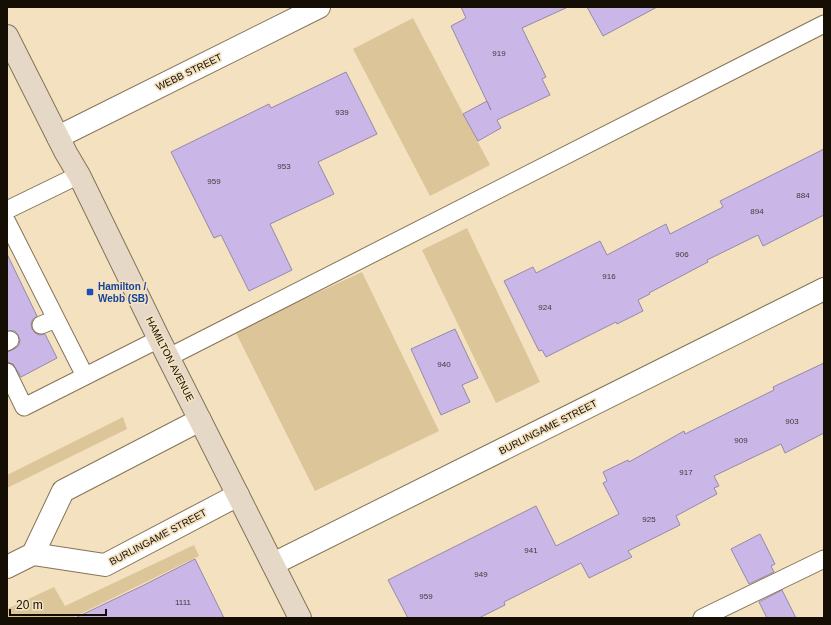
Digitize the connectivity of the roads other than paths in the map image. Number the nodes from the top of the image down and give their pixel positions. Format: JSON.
{"nodes":[{"id":1,"x":319,"y":7,"type":"edge"},
{"id":2,"x":824,"y":24,"type":"edge"},
{"id":3,"x":7,"y":36,"type":"edge"},
{"id":4,"x":58,"y":137,"type":"junction"},
{"id":5,"x":79,"y":175,"type":"junction"},
{"id":6,"x":7,"y":210,"type":"edge"},
{"id":7,"x":7,"y":222,"type":"edge"},
{"id":8,"x":824,"y":289,"type":"edge"},
{"id":9,"x":164,"y":348,"type":"junction"},
{"id":10,"x":7,"y":372,"type":"edge"},
{"id":11,"x":85,"y":376,"type":"junction"},
{"id":12,"x":200,"y":420,"type":"junction"},
{"id":13,"x":238,"y":495,"type":"junction"},
{"id":14,"x":33,"y":554,"type":"junction"},
{"id":15,"x":824,"y":559,"type":"edge"},
{"id":16,"x":273,"y":564,"type":"junction"},
{"id":17,"x":7,"y":567,"type":"edge"},
{"id":18,"x":300,"y":618,"type":"edge"},
{"id":19,"x":702,"y":618,"type":"edge"}],
"edges":[{"from":1,"to":4,"type":"street","name":"WEBB STREET"},
{"from":2,"to":9,"type":"lane"},
{"from":3,"to":4,"type":"main road","name":"HAMILTON AVENUE"},
{"from":4,"to":5,"type":"main road","name":"HAMILTON AVENUE"},
{"from":5,"to":6,"type":"lane"},
{"from":5,"to":9,"type":"main road","name":"HAMILTON AVENUE"},
{"from":7,"to":11,"type":"lane"},
{"from":8,"to":16,"type":"street","name":"BURLINGAME STREET"},
{"from":9,"to":11,"type":"lane"},
{"from":9,"to":12,"type":"main road","name":"HAMILTON AVENUE"},
{"from":10,"to":11,"type":"lane"},
{"from":12,"to":13,"type":"main road","name":"HAMILTON AVENUE"},
{"from":12,"to":14,"type":"street"},
{"from":13,"to":14,"type":"street","name":"BURLINGAME STREET"},
{"from":13,"to":16,"type":"main road","name":"HAMILTON AVENUE"},
{"from":14,"to":17,"type":"street"},
{"from":15,"to":19,"type":"lane"},
{"from":16,"to":18,"type":"main road","name":"HAMILTON AVENUE"}]}
